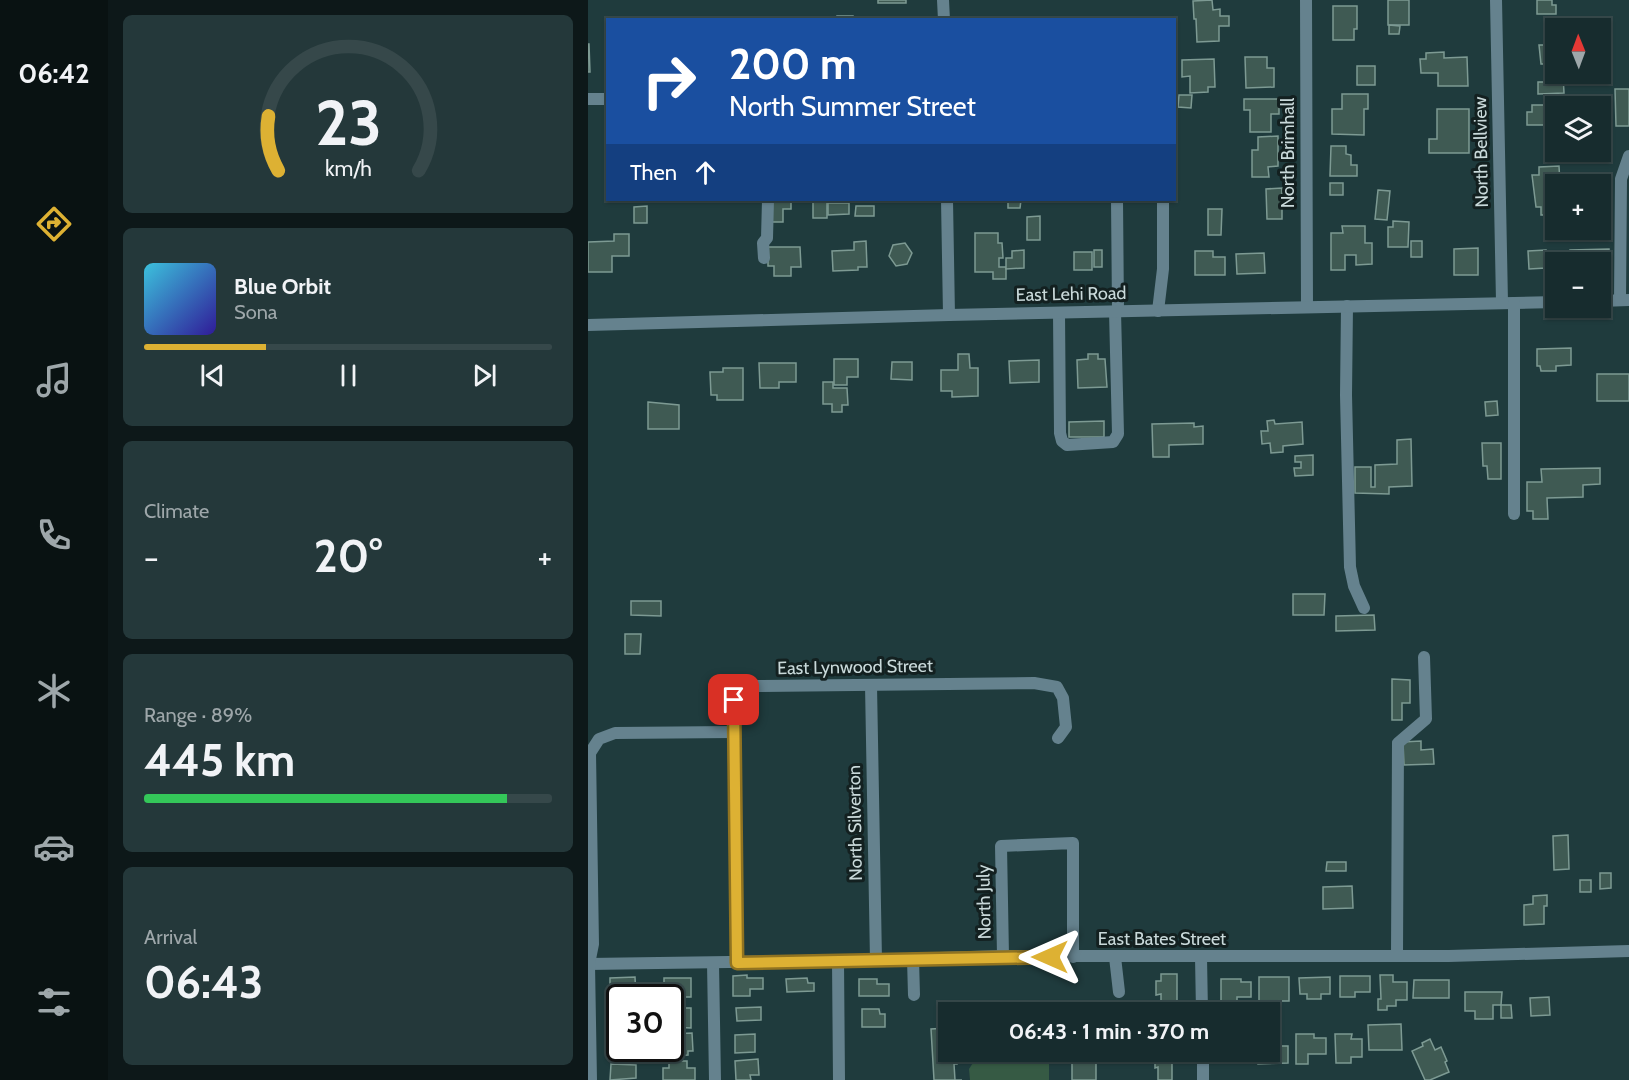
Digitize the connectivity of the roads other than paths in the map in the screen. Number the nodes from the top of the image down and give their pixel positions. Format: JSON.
{"nodes":[{"id":1,"x":943,"y":0,"type":"edge"},
{"id":2,"x":1306,"y":0,"type":"edge"},
{"id":3,"x":1496,"y":0,"type":"edge"},
{"id":4,"x":944,"y":18,"type":"edge"},
{"id":5,"x":588,"y":99,"type":"edge"},
{"id":6,"x":606,"y":99,"type":"edge"},
{"id":7,"x":1629,"y":156,"type":"edge"},
{"id":8,"x":768,"y":201,"type":"edge"},
{"id":9,"x":947,"y":201,"type":"edge"},
{"id":10,"x":1117,"y":201,"type":"edge"},
{"id":11,"x":1163,"y":201,"type":"edge"},
{"id":12,"x":764,"y":258,"type":"dead end"},
{"id":13,"x":1624,"y":300,"type":"edge"},
{"id":14,"x":1508,"y":302,"type":"junction"},
{"id":15,"x":1545,"y":302,"type":"edge"},
{"id":16,"x":1347,"y":306,"type":"junction"},
{"id":17,"x":1307,"y":307,"type":"junction"},
{"id":18,"x":1158,"y":310,"type":"junction"},
{"id":19,"x":1117,"y":311,"type":"junction"},
{"id":20,"x":1059,"y":313,"type":"junction"},
{"id":21,"x":949,"y":315,"type":"junction"},
{"id":22,"x":588,"y":325,"type":"edge"},
{"id":23,"x":1514,"y":514,"type":"dead end"},
{"id":24,"x":1364,"y":608,"type":"dead end"},
{"id":25,"x":1424,"y":657,"type":"dead end"},
{"id":26,"x":871,"y":685,"type":"junction"},
{"id":27,"x":733,"y":732,"type":"junction"},
{"id":28,"x":1058,"y":738,"type":"dead end"},
{"id":29,"x":1629,"y":951,"type":"edge"},
{"id":30,"x":1003,"y":956,"type":"junction"},
{"id":31,"x":1397,"y":956,"type":"junction"},
{"id":32,"x":1073,"y":957,"type":"junction"},
{"id":33,"x":1115,"y":957,"type":"junction"},
{"id":34,"x":1201,"y":957,"type":"junction"},
{"id":35,"x":913,"y":959,"type":"junction"},
{"id":36,"x":876,"y":960,"type":"junction"},
{"id":37,"x":838,"y":961,"type":"junction"},
{"id":38,"x":713,"y":963,"type":"junction"},
{"id":39,"x":737,"y":963,"type":"junction"},
{"id":40,"x":588,"y":964,"type":"edge"},
{"id":41,"x":1119,"y":992,"type":"dead end"},
{"id":42,"x":914,"y":995,"type":"dead end"},
{"id":43,"x":1202,"y":1002,"type":"edge"},
{"id":44,"x":1203,"y":1062,"type":"edge"},
{"id":45,"x":591,"y":1080,"type":"edge"},
{"id":46,"x":715,"y":1080,"type":"edge"},
{"id":47,"x":839,"y":1080,"type":"edge"},
{"id":48,"x":1203,"y":1080,"type":"edge"}],
"edges":[{"from":1,"to":4,"type":"street"},
{"from":2,"to":17,"type":"street","name":"North Brimhall"},
{"from":3,"to":14,"type":"street","name":"North Bellview"},
{"from":5,"to":6,"type":"street"},
{"from":7,"to":13,"type":"street"},
{"from":8,"to":12,"type":"street"},
{"from":9,"to":21,"type":"street"},
{"from":10,"to":19,"type":"street"},
{"from":11,"to":18,"type":"street"},
{"from":14,"to":15,"type":"street","name":"East Lehi Road"},
{"from":14,"to":16,"type":"street","name":"East Lehi Road"},
{"from":14,"to":23,"type":"street","name":"North Bellview"},
{"from":16,"to":17,"type":"street","name":"East Lehi Road"},
{"from":16,"to":24,"type":"street"},
{"from":17,"to":18,"type":"street","name":"East Lehi Road"},
{"from":18,"to":19,"type":"street","name":"East Lehi Road"},
{"from":19,"to":20,"type":"street","name":"East Lehi Road"},
{"from":19,"to":20,"type":"street"},
{"from":20,"to":21,"type":"street","name":"East Lehi Road"},
{"from":21,"to":22,"type":"street","name":"East Lehi Road"},
{"from":25,"to":31,"type":"street"},
{"from":26,"to":27,"type":"street","name":"East Lynwood Street"},
{"from":26,"to":28,"type":"street","name":"East Lynwood Street"},
{"from":26,"to":36,"type":"street","name":"North Silverton"},
{"from":27,"to":39,"type":"street"},
{"from":27,"to":40,"type":"street"},
{"from":29,"to":31,"type":"street","name":"East Bates Street"},
{"from":30,"to":32,"type":"street","name":"East Bates Street"},
{"from":30,"to":32,"type":"street","name":"North July"},
{"from":30,"to":35,"type":"street","name":"East Bates Street"},
{"from":31,"to":34,"type":"street","name":"East Bates Street"},
{"from":32,"to":33,"type":"street","name":"East Bates Street"},
{"from":33,"to":34,"type":"street","name":"East Bates Street"},
{"from":33,"to":41,"type":"street"},
{"from":34,"to":43,"type":"street"},
{"from":35,"to":36,"type":"street","name":"East Bates Street"},
{"from":35,"to":42,"type":"street"},
{"from":36,"to":37,"type":"street","name":"East Bates Street"},
{"from":37,"to":39,"type":"street","name":"East Bates Street"},
{"from":37,"to":47,"type":"street"},
{"from":38,"to":39,"type":"street","name":"East Bates Street"},
{"from":38,"to":40,"type":"street","name":"East Bates Street"},
{"from":38,"to":46,"type":"street"},
{"from":40,"to":45,"type":"street"},
{"from":44,"to":48,"type":"street"}]}
